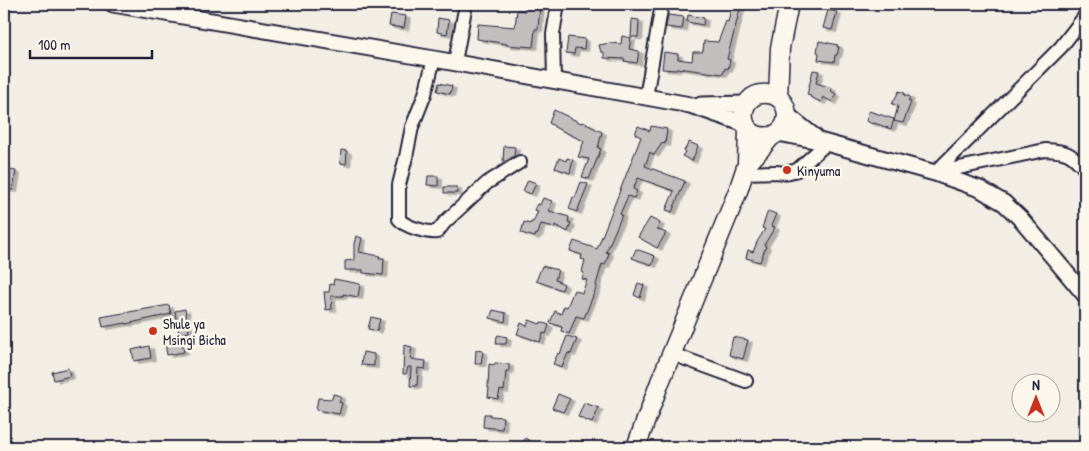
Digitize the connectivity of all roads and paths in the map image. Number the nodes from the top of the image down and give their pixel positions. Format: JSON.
{"nodes":[{"id":1,"x":113,"y":4,"type":"edge"},
{"id":2,"x":466,"y":4,"type":"edge"},
{"id":3,"x":558,"y":4,"type":"edge"},
{"id":4,"x":662,"y":4,"type":"edge"},
{"id":5,"x":789,"y":4,"type":"edge"},
{"id":6,"x":131,"y":6,"type":"edge"},
{"id":7,"x":1085,"y":16,"type":"edge"},
{"id":8,"x":780,"y":48,"type":"junction"},
{"id":9,"x":434,"y":59,"type":"junction"},
{"id":10,"x":455,"y":62,"type":"junction"},
{"id":11,"x":554,"y":80,"type":"junction"},
{"id":12,"x":646,"y":97,"type":"junction"},
{"id":13,"x":778,"y":98,"type":"junction"},
{"id":14,"x":752,"y":100,"type":"junction"},
{"id":15,"x":690,"y":106,"type":"junction"},
{"id":16,"x":787,"y":115,"type":"junction"},
{"id":17,"x":747,"y":126,"type":"junction"},
{"id":18,"x":775,"y":134,"type":"junction"},
{"id":19,"x":823,"y":142,"type":"junction"},
{"id":20,"x":520,"y":162,"type":"dead end"},
{"id":21,"x":1085,"y":168,"type":"edge"},
{"id":22,"x":745,"y":169,"type":"junction"},
{"id":23,"x":935,"y":173,"type":"junction"},
{"id":24,"x":1085,"y":295,"type":"edge"},
{"id":25,"x":672,"y":354,"type":"junction"},
{"id":26,"x":746,"y":382,"type":"dead end"},
{"id":27,"x":636,"y":447,"type":"edge"}],
"edges":[{"from":1,"to":6,"type":"main road"},
{"from":2,"to":10,"type":"street"},
{"from":3,"to":11,"type":"street"},
{"from":4,"to":12,"type":"street"},
{"from":5,"to":8,"type":"highway"},
{"from":6,"to":9,"type":"main road"},
{"from":7,"to":23,"type":"street"},
{"from":8,"to":13,"type":"highway"},
{"from":8,"to":14,"type":"highway"},
{"from":9,"to":10,"type":"main road"},
{"from":9,"to":20,"type":"street"},
{"from":10,"to":11,"type":"main road"},
{"from":11,"to":12,"type":"main road"},
{"from":12,"to":15,"type":"main road"},
{"from":13,"to":14,"type":"highway"},
{"from":13,"to":16,"type":"highway"},
{"from":14,"to":15,"type":"main road"},
{"from":14,"to":17,"type":"highway"},
{"from":15,"to":17,"type":"main road"},
{"from":16,"to":18,"type":"highway"},
{"from":16,"to":19,"type":"main road"},
{"from":17,"to":18,"type":"highway"},
{"from":17,"to":22,"type":"highway"},
{"from":18,"to":19,"type":"main road"},
{"from":18,"to":22,"type":"highway"},
{"from":19,"to":22,"type":"street"},
{"from":19,"to":23,"type":"main road"},
{"from":21,"to":23,"type":"street"},
{"from":22,"to":25,"type":"highway"},
{"from":23,"to":24,"type":"main road"},
{"from":25,"to":26,"type":"street"},
{"from":25,"to":27,"type":"highway"}]}
